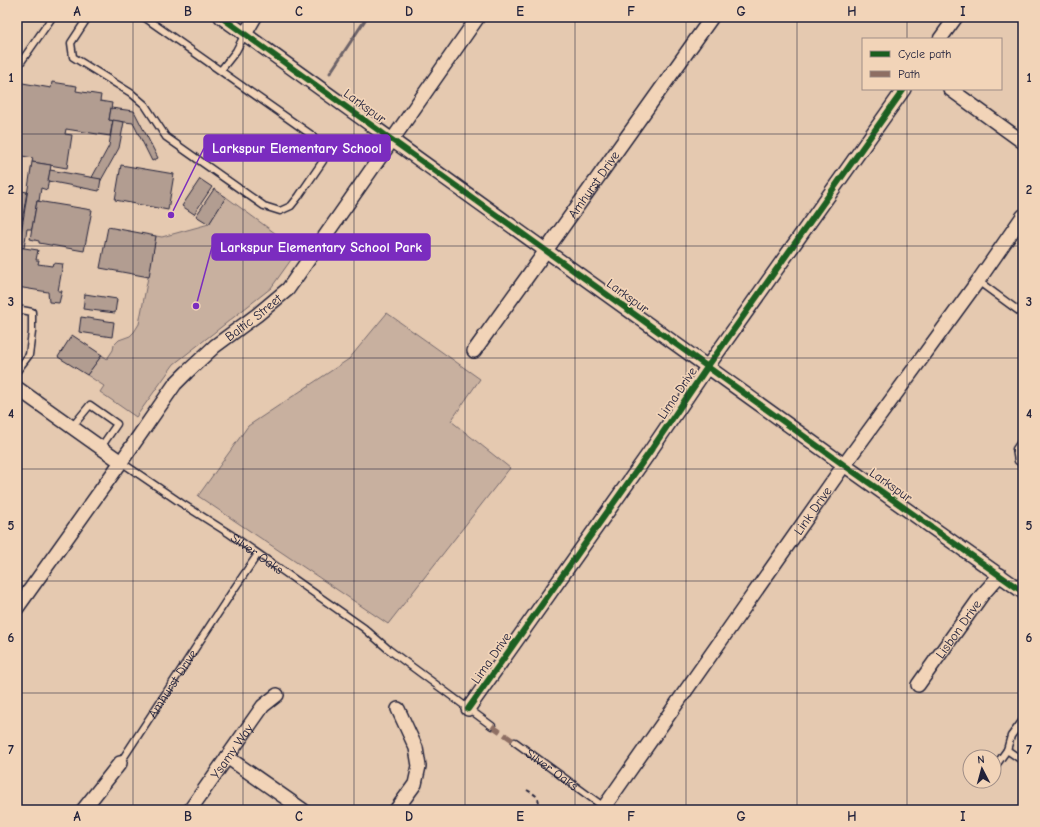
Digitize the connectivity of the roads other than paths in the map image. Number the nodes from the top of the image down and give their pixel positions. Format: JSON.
{"nodes":[{"id":1,"x":88,"y":17,"type":"edge"},
{"id":2,"x":144,"y":17,"type":"edge"},
{"id":3,"x":221,"y":17,"type":"edge"},
{"id":4,"x":255,"y":17,"type":"edge"},
{"id":5,"x":478,"y":17,"type":"edge"},
{"id":6,"x":712,"y":17,"type":"edge"},
{"id":7,"x":956,"y":17,"type":"edge"},
{"id":8,"x":51,"y":19,"type":"dead end"},
{"id":9,"x":245,"y":34,"type":"junction"},
{"id":10,"x":941,"y":38,"type":"edge"},
{"id":11,"x":17,"y":65,"type":"edge"},
{"id":12,"x":221,"y":70,"type":"junction"},
{"id":13,"x":903,"y":90,"type":"edge"},
{"id":14,"x":951,"y":90,"type":"edge"},
{"id":15,"x":392,"y":139,"type":"junction"},
{"id":16,"x":1023,"y":142,"type":"edge"},
{"id":17,"x":1023,"y":216,"type":"edge"},
{"id":18,"x":547,"y":251,"type":"junction"},
{"id":19,"x":978,"y":281,"type":"junction"},
{"id":20,"x":17,"y":309,"type":"edge"},
{"id":21,"x":1023,"y":314,"type":"edge"},
{"id":22,"x":474,"y":351,"type":"dead end"},
{"id":23,"x":708,"y":366,"type":"junction"},
{"id":24,"x":17,"y":371,"type":"edge"},
{"id":25,"x":17,"y":388,"type":"edge"},
{"id":26,"x":72,"y":427,"type":"junction"},
{"id":27,"x":1023,"y":439,"type":"edge"},
{"id":28,"x":101,"y":447,"type":"junction"},
{"id":29,"x":121,"y":462,"type":"junction"},
{"id":30,"x":1023,"y":464,"type":"edge"},
{"id":31,"x":844,"y":465,"type":"junction"},
{"id":32,"x":258,"y":554,"type":"junction"},
{"id":33,"x":1000,"y":575,"type":"junction"},
{"id":34,"x":1023,"y":592,"type":"edge"},
{"id":35,"x":17,"y":608,"type":"edge"},
{"id":36,"x":918,"y":685,"type":"dead end"},
{"id":37,"x":277,"y":695,"type":"dead end"},
{"id":38,"x":468,"y":709,"type":"junction"},
{"id":39,"x":398,"y":710,"type":"dead end"},
{"id":40,"x":1023,"y":720,"type":"edge"},
{"id":41,"x":492,"y":726,"type":"dead end"},
{"id":42,"x":515,"y":742,"type":"dead end"},
{"id":43,"x":1007,"y":750,"type":"junction"},
{"id":44,"x":227,"y":757,"type":"junction"},
{"id":45,"x":1002,"y":757,"type":"edge"},
{"id":46,"x":1023,"y":761,"type":"edge"},
{"id":47,"x":120,"y":763,"type":"joint"},
{"id":48,"x":604,"y":809,"type":"edge"},
{"id":49,"x":83,"y":810,"type":"edge"},
{"id":50,"x":190,"y":810,"type":"edge"},
{"id":51,"x":303,"y":810,"type":"edge"},
{"id":52,"x":396,"y":810,"type":"edge"}],
"edges":[{"from":1,"to":12,"type":"lane"},
{"from":2,"to":12,"type":"lane"},
{"from":3,"to":9,"type":"street","name":"Larkspur"},
{"from":4,"to":9,"type":"street"},
{"from":5,"to":15,"type":"street","name":"Baltic Street"},
{"from":6,"to":18,"type":"street","name":"Amhurst Drive"},
{"from":7,"to":10,"type":"street"},
{"from":8,"to":11,"type":"lane"},
{"from":9,"to":12,"type":"lane"},
{"from":9,"to":15,"type":"street","name":"Larkspur"},
{"from":13,"to":23,"type":"street","name":"Lima Drive"},
{"from":14,"to":16,"type":"street"},
{"from":15,"to":18,"type":"street","name":"Larkspur"},
{"from":15,"to":29,"type":"street","name":"Baltic Street"},
{"from":17,"to":19,"type":"street","name":"Link Drive"},
{"from":18,"to":22,"type":"street","name":"Amhurst Drive"},
{"from":18,"to":23,"type":"street","name":"Larkspur"},
{"from":19,"to":21,"type":"lane"},
{"from":19,"to":31,"type":"street","name":"Link Drive"},
{"from":20,"to":24,"type":"lane"},
{"from":23,"to":31,"type":"street","name":"Larkspur"},
{"from":23,"to":38,"type":"street","name":"Lima Drive"},
{"from":25,"to":26,"type":"street","name":"Silver Oaks"},
{"from":26,"to":28,"type":"street","name":"Silver Oaks"},
{"from":26,"to":28,"type":"lane"},
{"from":27,"to":30,"type":"lane"},
{"from":28,"to":29,"type":"street","name":"Silver Oaks"},
{"from":29,"to":32,"type":"lane","name":"Silver Oaks"},
{"from":29,"to":35,"type":"street","name":"Baltic Street"},
{"from":31,"to":33,"type":"street","name":"Larkspur"},
{"from":31,"to":48,"type":"street","name":"Link Drive"},
{"from":32,"to":38,"type":"lane","name":"Silver Oaks"},
{"from":32,"to":47,"type":"lane","name":"Amhurst Drive"},
{"from":33,"to":34,"type":"street","name":"Larkspur"},
{"from":33,"to":36,"type":"street","name":"Lisbon Drive"},
{"from":37,"to":44,"type":"street","name":"Ysamy Way"},
{"from":38,"to":41,"type":"lane","name":"Silver Oaks"},
{"from":39,"to":52,"type":"street"},
{"from":40,"to":43,"type":"lane"},
{"from":42,"to":48,"type":"lane","name":"Silver Oaks"},
{"from":43,"to":45,"type":"lane"},
{"from":43,"to":46,"type":"lane"},
{"from":44,"to":50,"type":"street","name":"Ysamy Way"},
{"from":44,"to":51,"type":"street"},
{"from":47,"to":49,"type":"street","name":"Amhurst Drive"}]}
